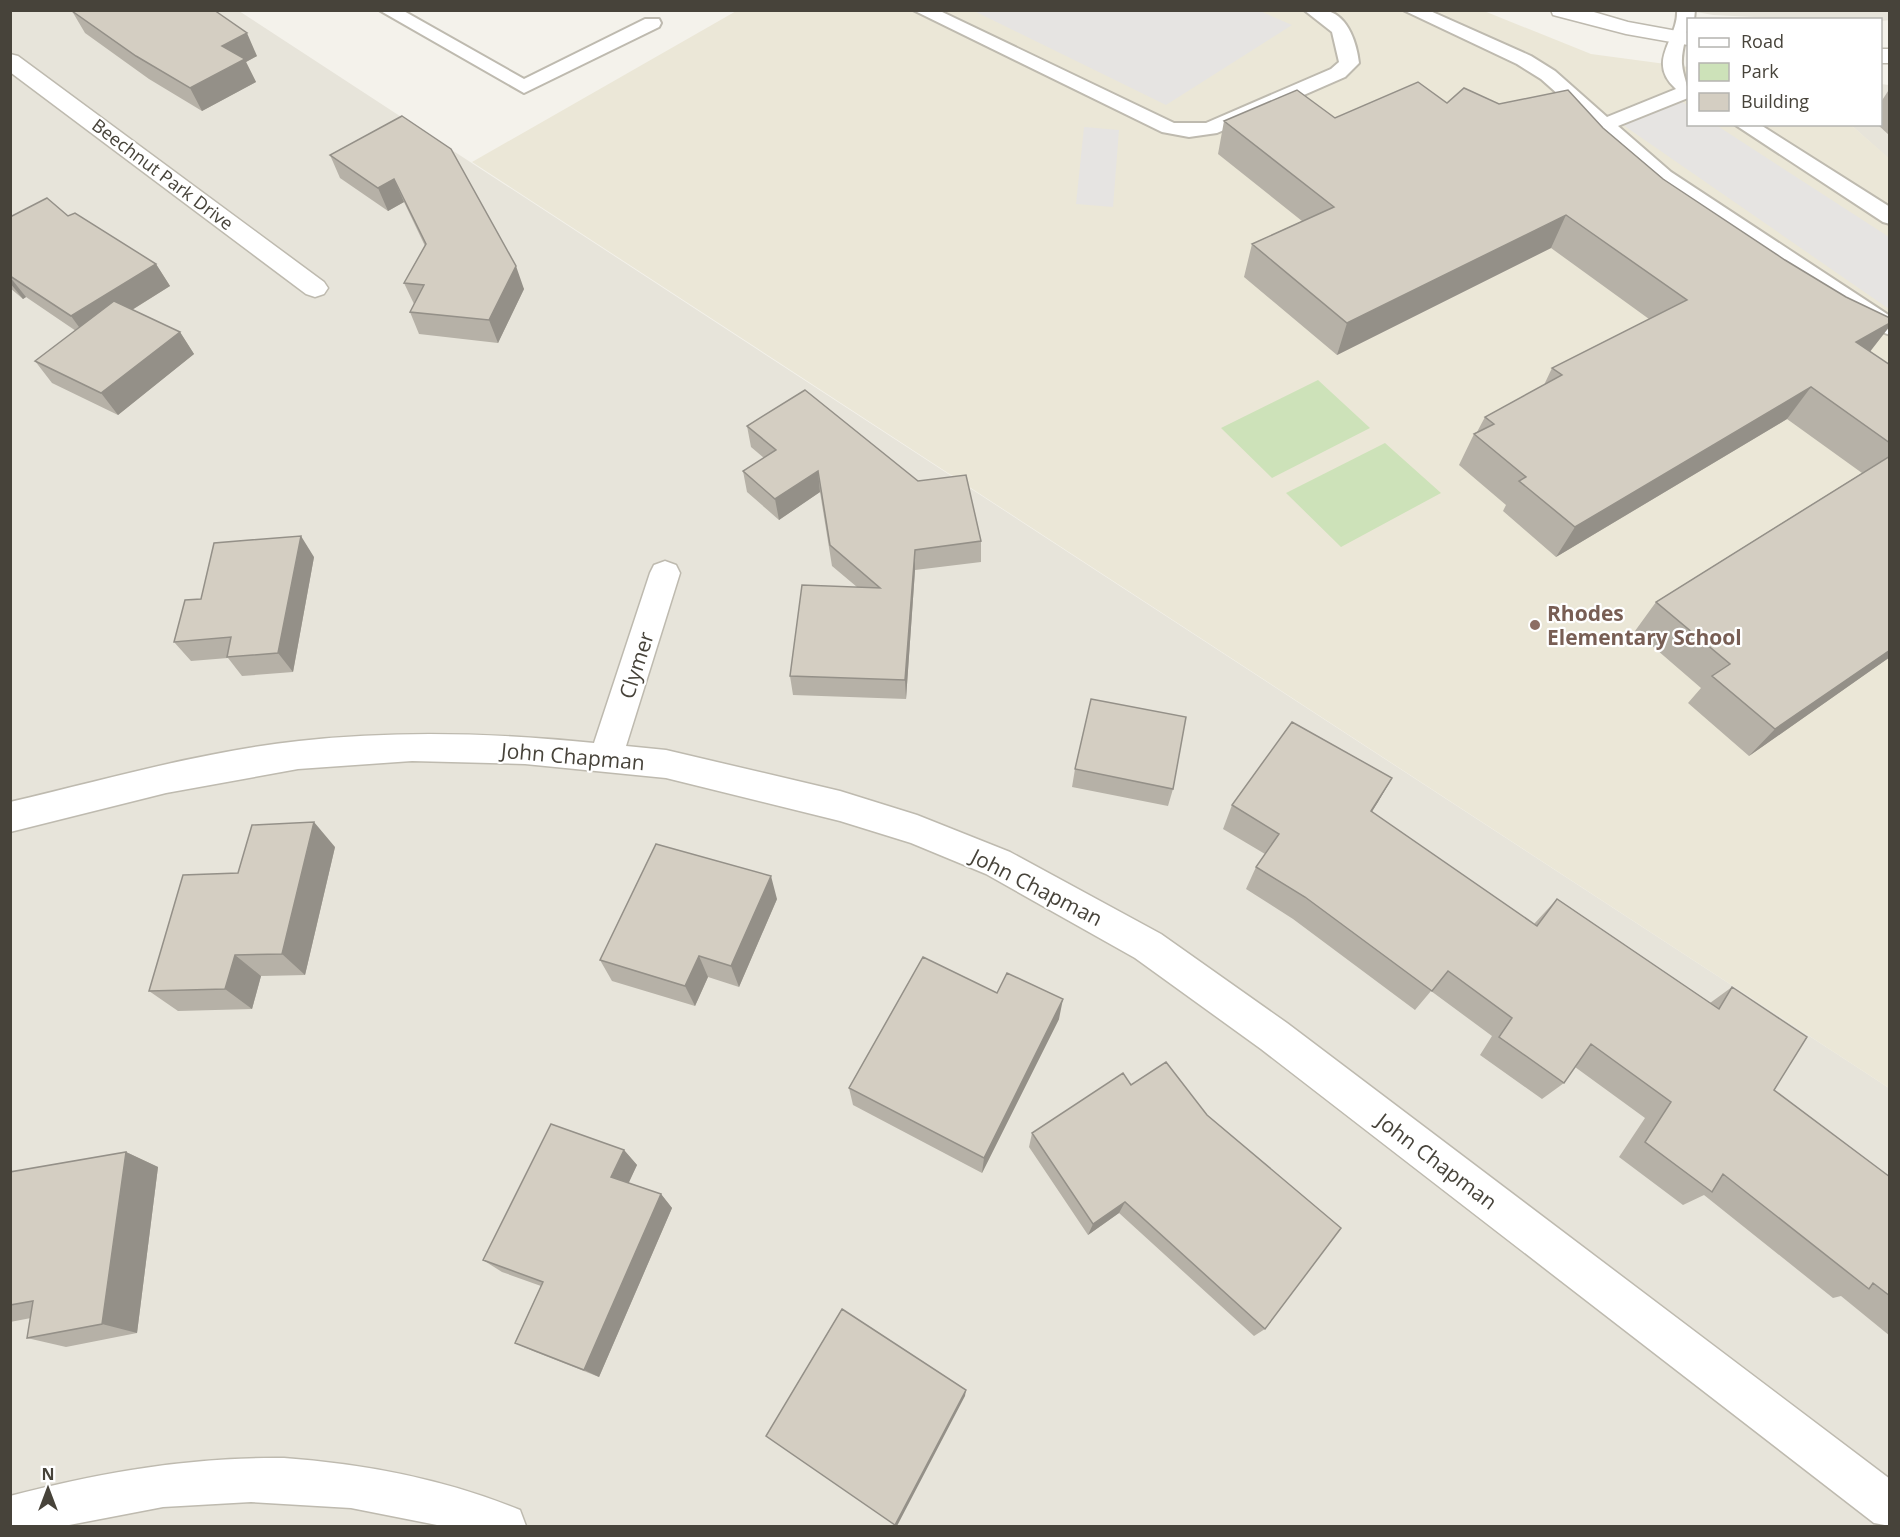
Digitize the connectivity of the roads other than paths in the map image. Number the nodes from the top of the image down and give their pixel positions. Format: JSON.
{"nodes":[{"id":1,"x":388,"y":10,"type":"edge"},
{"id":2,"x":922,"y":10,"type":"edge"},
{"id":3,"x":1313,"y":10,"type":"edge"},
{"id":4,"x":1412,"y":10,"type":"edge"},
{"id":5,"x":1561,"y":10,"type":"edge"},
{"id":6,"x":1686,"y":10,"type":"edge"},
{"id":7,"x":652,"y":23,"type":"dead end"},
{"id":8,"x":1684,"y":38,"type":"edge"},
{"id":9,"x":10,"y":60,"type":"edge"},
{"id":10,"x":1687,"y":88,"type":"edge"},
{"id":11,"x":1687,"y":91,"type":"edge"},
{"id":12,"x":1604,"y":125,"type":"junction"},
{"id":13,"x":1747,"y":126,"type":"edge"},
{"id":14,"x":1890,"y":217,"type":"edge"},
{"id":15,"x":315,"y":288,"type":"dead end"},
{"id":16,"x":1890,"y":327,"type":"edge"},
{"id":17,"x":665,"y":573,"type":"dead end"},
{"id":18,"x":606,"y":757,"type":"junction"},
{"id":19,"x":10,"y":818,"type":"edge"},
{"id":20,"x":1890,"y":1507,"type":"edge"},
{"id":21,"x":10,"y":1518,"type":"edge"},
{"id":22,"x":504,"y":1527,"type":"edge"}],
"edges":[{"from":1,"to":7,"type":"lane"},
{"from":2,"to":3,"type":"lane"},
{"from":4,"to":12,"type":"lane"},
{"from":5,"to":8,"type":"street"},
{"from":6,"to":8,"type":"lane"},
{"from":8,"to":10,"type":"lane"},
{"from":9,"to":15,"type":"street","name":"Beechnut Park Drive"},
{"from":11,"to":12,"type":"lane"},
{"from":12,"to":16,"type":"lane"},
{"from":13,"to":14,"type":"lane"},
{"from":17,"to":18,"type":"street","name":"Clymer"},
{"from":18,"to":19,"type":"street","name":"John Chapman"},
{"from":18,"to":20,"type":"street","name":"John Chapman"},
{"from":21,"to":22,"type":"street"}]}
